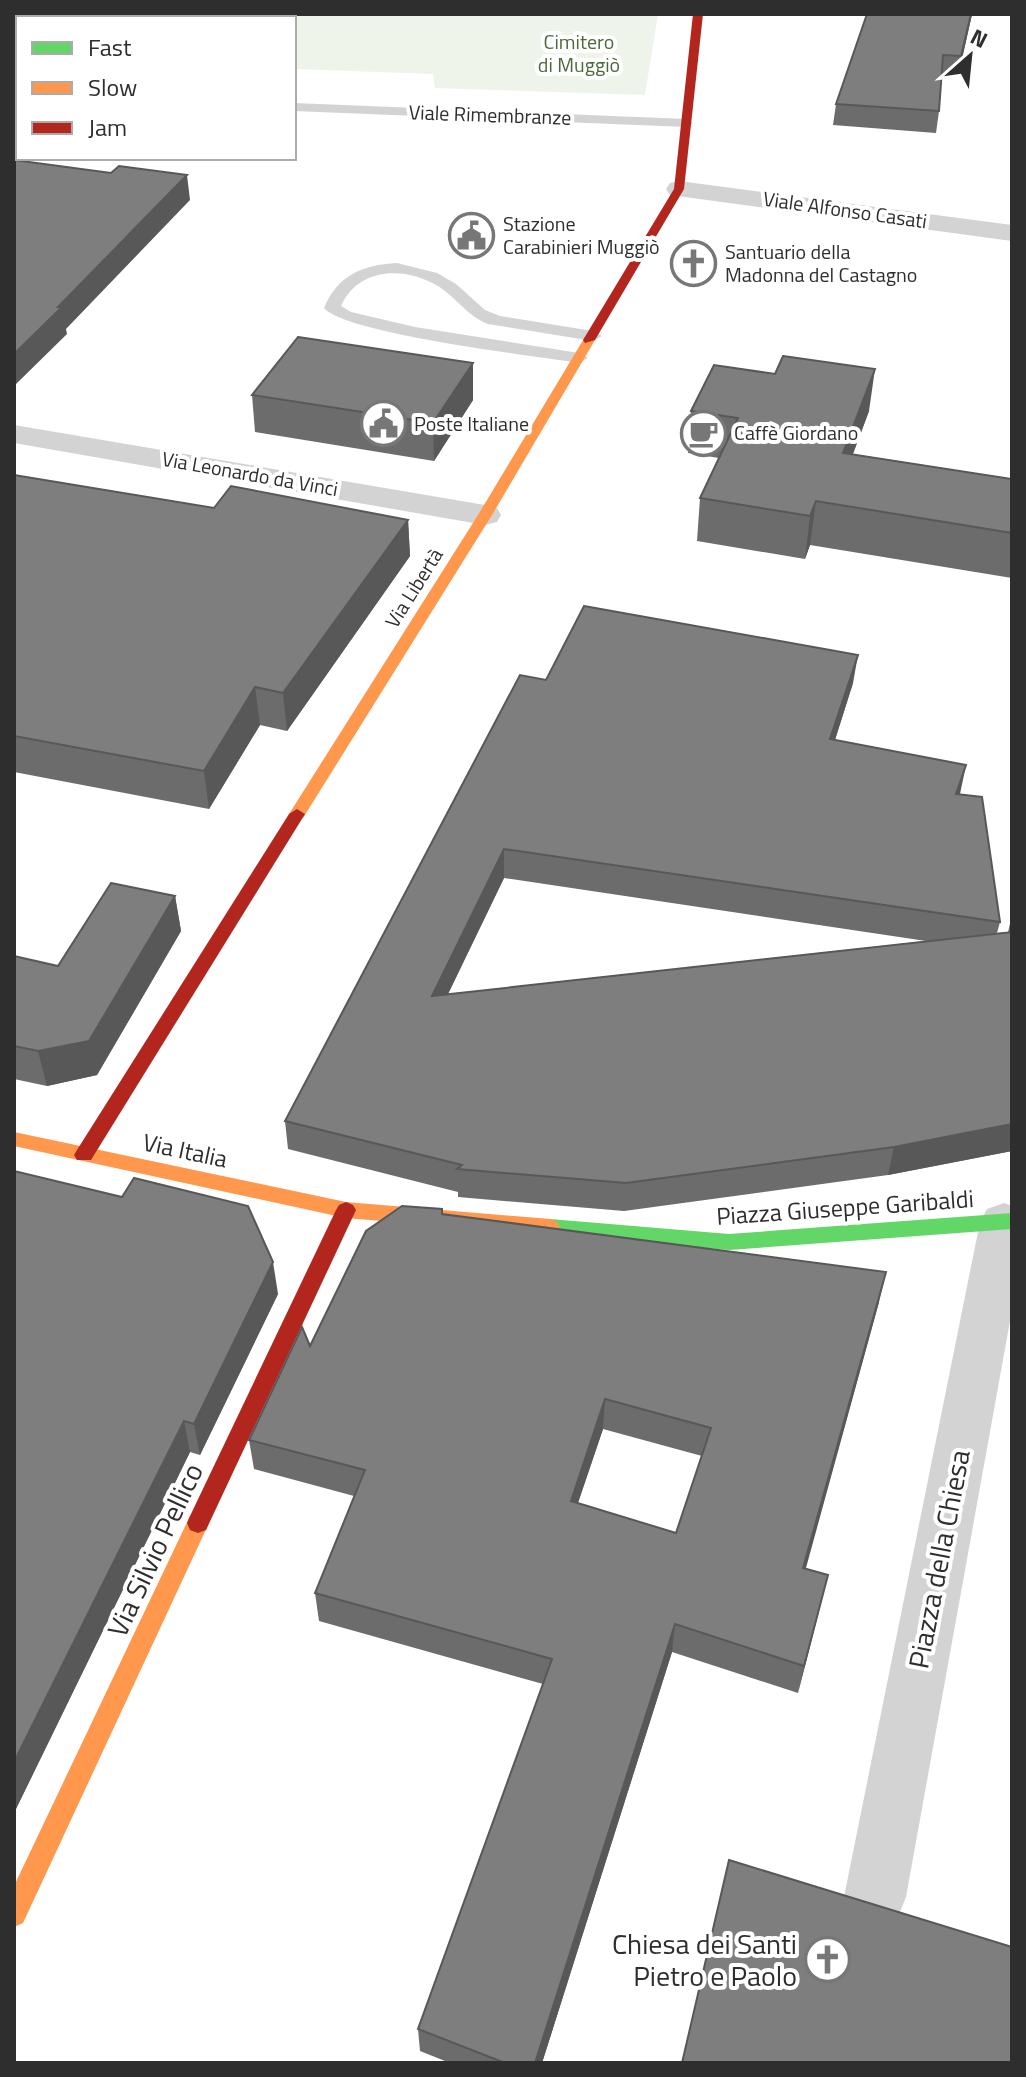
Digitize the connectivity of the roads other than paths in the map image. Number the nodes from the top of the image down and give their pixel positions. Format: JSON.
{"nodes":[{"id":1,"x":698,"y":14,"type":"edge"},
{"id":2,"x":296,"y":107,"type":"edge"},
{"id":3,"x":686,"y":123,"type":"junction"},
{"id":4,"x":679,"y":189,"type":"junction"},
{"id":5,"x":1012,"y":233,"type":"edge"},
{"id":6,"x":593,"y":336,"type":"junction"},
{"id":7,"x":579,"y":358,"type":"junction"},
{"id":8,"x":14,"y":434,"type":"edge"},
{"id":9,"x":485,"y":515,"type":"junction"},
{"id":10,"x":14,"y":1139,"type":"edge"},
{"id":11,"x":84,"y":1155,"type":"junction"},
{"id":12,"x":346,"y":1210,"type":"junction"},
{"id":13,"x":1008,"y":1221,"type":"edge"},
{"id":14,"x":875,"y":1897,"type":"dead end"},
{"id":15,"x":14,"y":1914,"type":"edge"}],
"edges":[{"from":1,"to":3,"type":"street","name":"Via Libertà"},
{"from":2,"to":3,"type":"lane","name":"Viale Rimembranze"},
{"from":3,"to":4,"type":"street","name":"Via Libertà"},
{"from":4,"to":5,"type":"street","name":"Viale Alfonso Casati"},
{"from":4,"to":6,"type":"street","name":"Via Libertà"},
{"from":6,"to":7,"type":"street","name":"Via Libertà"},
{"from":6,"to":7,"type":"lane"},
{"from":7,"to":9,"type":"street","name":"Via Libertà"},
{"from":8,"to":9,"type":"street","name":"Via Leonardo da Vinci"},
{"from":9,"to":11,"type":"street","name":"Via Libertà"},
{"from":10,"to":11,"type":"street","name":"Via Italia"},
{"from":11,"to":12,"type":"street","name":"Via Italia"},
{"from":12,"to":13,"type":"street","name":"Piazza Giuseppe Garibaldi"},
{"from":12,"to":15,"type":"street","name":"Via Silvio Pellico"},
{"from":13,"to":14,"type":"street","name":"Piazza della Chiesa"}]}
